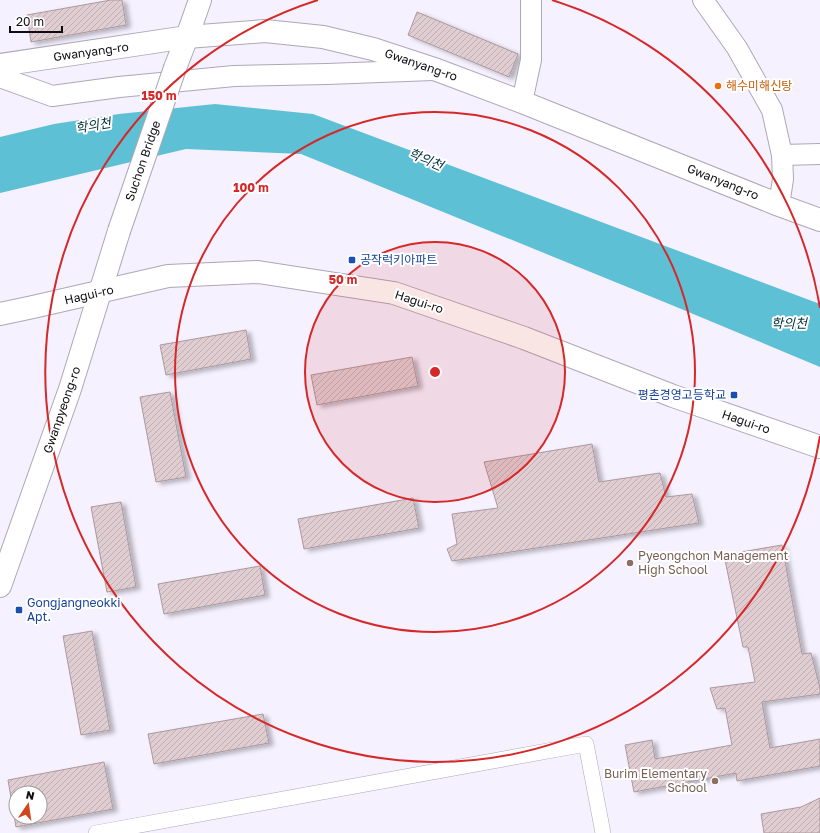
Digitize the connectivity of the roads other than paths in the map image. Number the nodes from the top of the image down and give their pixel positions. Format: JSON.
{"nodes":[{"id":1,"x":200,"y":0,"type":"edge"},
{"id":2,"x":531,"y":0,"type":"edge"},
{"id":3,"x":703,"y":0,"type":"edge"},
{"id":4,"x":188,"y":37,"type":"junction"},
{"id":5,"x":0,"y":65,"type":"edge"},
{"id":6,"x":437,"y":70,"type":"junction"},
{"id":7,"x":0,"y":76,"type":"edge"},
{"id":8,"x":522,"y":102,"type":"junction"},
{"id":9,"x":820,"y":154,"type":"edge"},
{"id":10,"x":782,"y":155,"type":"junction"},
{"id":11,"x":779,"y":205,"type":"junction"},
{"id":12,"x":820,"y":220,"type":"edge"},
{"id":13,"x":119,"y":231,"type":"joint"},
{"id":14,"x":100,"y":292,"type":"junction"},
{"id":15,"x":0,"y":314,"type":"edge"},
{"id":16,"x":820,"y":448,"type":"edge"},
{"id":17,"x":0,"y":586,"type":"edge"},
{"id":18,"x":96,"y":833,"type":"edge"},
{"id":19,"x":603,"y":833,"type":"edge"}],
"edges":[{"from":1,"to":4,"type":"street"},
{"from":2,"to":8,"type":"street"},
{"from":3,"to":10,"type":"street"},
{"from":4,"to":5,"type":"street","name":"Gwanyang-ro"},
{"from":4,"to":6,"type":"street","name":"Gwanyang-ro"},
{"from":4,"to":13,"type":"street","name":"Suchon Bridge","bridge":true},
{"from":6,"to":7,"type":"street"},
{"from":6,"to":8,"type":"street","name":"Gwanyang-ro"},
{"from":8,"to":11,"type":"street","name":"Gwanyang-ro"},
{"from":9,"to":10,"type":"street"},
{"from":10,"to":11,"type":"street"},
{"from":11,"to":12,"type":"street","name":"Gwanyang-ro"},
{"from":13,"to":14,"type":"street","name":"Gwanpyeong-ro"},
{"from":14,"to":15,"type":"street","name":"Hagui-ro"},
{"from":14,"to":16,"type":"street","name":"Hagui-ro"},
{"from":14,"to":17,"type":"street","name":"Gwanpyeong-ro"},
{"from":18,"to":19,"type":"street"}]}
